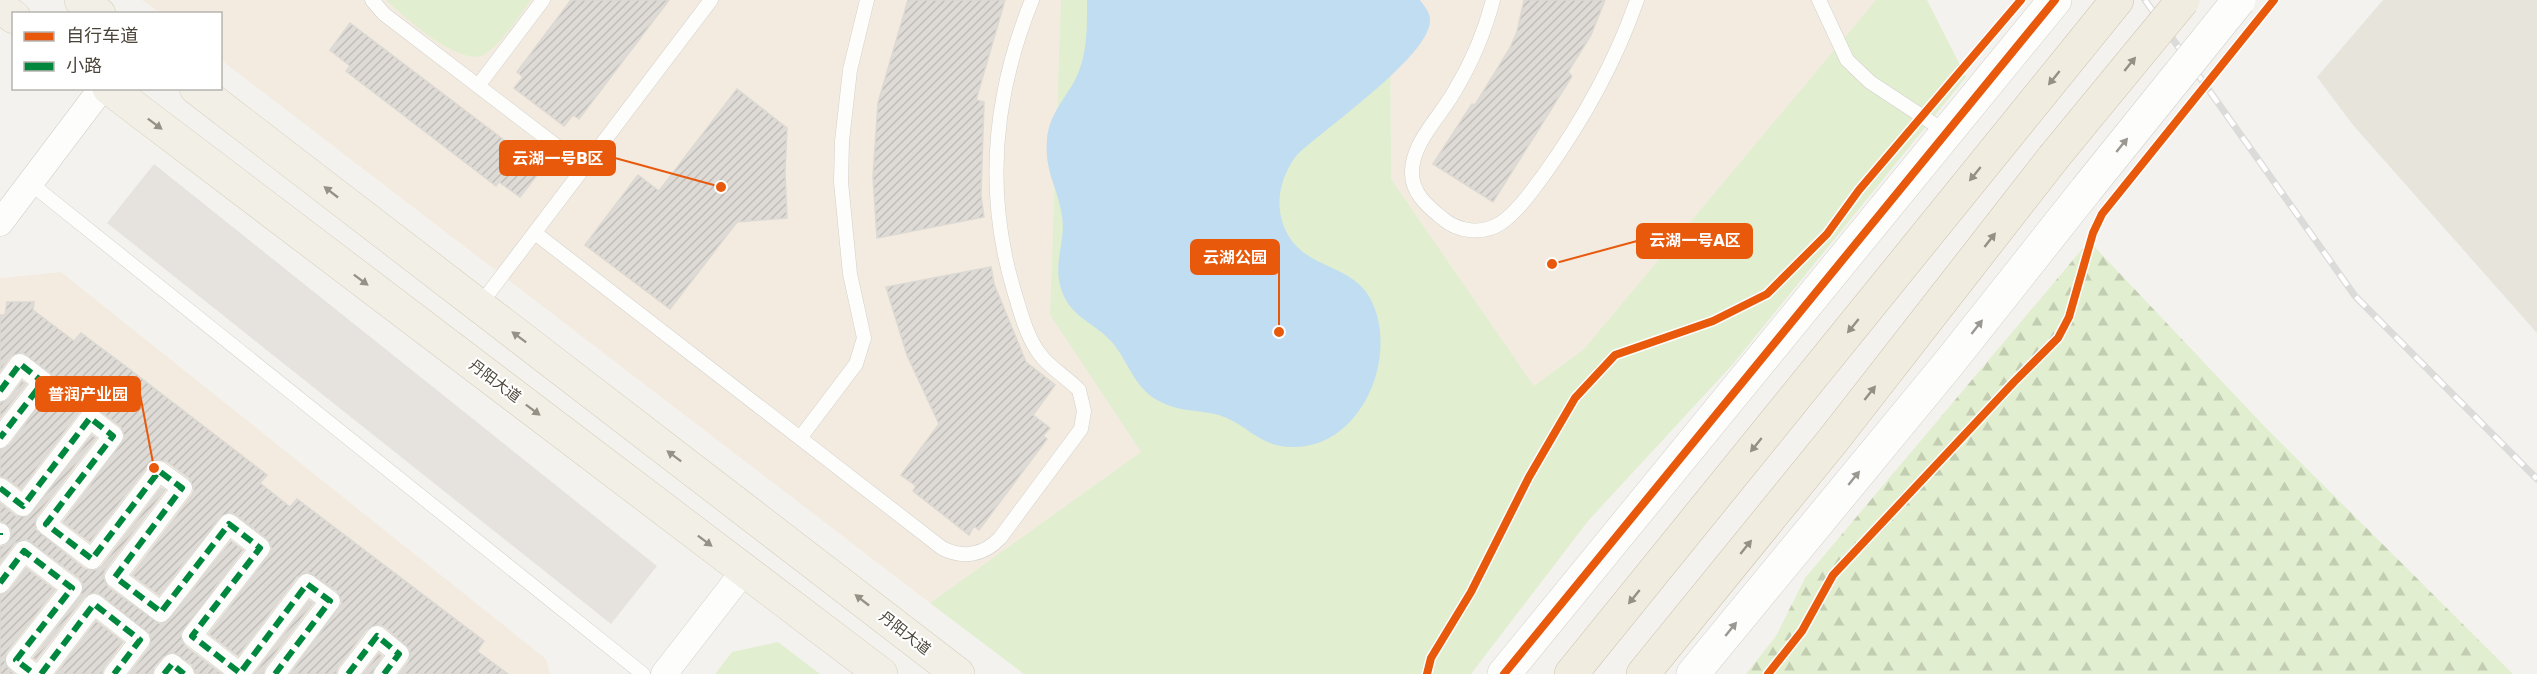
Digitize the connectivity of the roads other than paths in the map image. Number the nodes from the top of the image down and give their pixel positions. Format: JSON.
{"nodes":[{"id":1,"x":81,"y":0,"type":"edge"},
{"id":2,"x":372,"y":0,"type":"edge"},
{"id":3,"x":543,"y":0,"type":"edge"},
{"id":4,"x":711,"y":0,"type":"edge"},
{"id":5,"x":1032,"y":0,"type":"edge"},
{"id":6,"x":1493,"y":0,"type":"edge"},
{"id":7,"x":1637,"y":0,"type":"edge"},
{"id":8,"x":1819,"y":0,"type":"edge"},
{"id":9,"x":2055,"y":0,"type":"edge"},
{"id":10,"x":2117,"y":0,"type":"edge"},
{"id":11,"x":2183,"y":0,"type":"edge"},
{"id":12,"x":2240,"y":0,"type":"edge"},
{"id":13,"x":866,"y":2,"type":"edge"},
{"id":14,"x":96,"y":12,"type":"edge"},
{"id":15,"x":478,"y":86,"type":"junction"},
{"id":16,"x":100,"y":90,"type":"edge"},
{"id":17,"x":112,"y":90,"type":"edge"},
{"id":18,"x":199,"y":90,"type":"edge"},
{"id":19,"x":1946,"y":132,"type":"junction"},
{"id":20,"x":584,"y":167,"type":"junction"},
{"id":21,"x":30,"y":183,"type":"junction"},
{"id":22,"x":366,"y":219,"type":"junction"},
{"id":23,"x":0,"y":223,"type":"edge"},
{"id":24,"x":534,"y":233,"type":"junction"},
{"id":25,"x":335,"y":260,"type":"junction"},
{"id":26,"x":479,"y":306,"type":"junction"},
{"id":27,"x":0,"y":391,"type":"edge"},
{"id":28,"x":0,"y":438,"type":"edge"},
{"id":29,"x":800,"y":438,"type":"junction"},
{"id":30,"x":704,"y":478,"type":"junction"},
{"id":31,"x":0,"y":488,"type":"edge"},
{"id":32,"x":673,"y":517,"type":"junction"},
{"id":33,"x":744,"y":571,"type":"junction"},
{"id":34,"x":0,"y":582,"type":"edge"},
{"id":35,"x":34,"y":674,"type":"edge"},
{"id":36,"x":41,"y":674,"type":"edge"},
{"id":37,"x":114,"y":674,"type":"edge"},
{"id":38,"x":164,"y":674,"type":"edge"},
{"id":39,"x":184,"y":674,"type":"edge"},
{"id":40,"x":275,"y":674,"type":"edge"},
{"id":41,"x":348,"y":674,"type":"edge"},
{"id":42,"x":384,"y":674,"type":"edge"},
{"id":43,"x":643,"y":674,"type":"edge"},
{"id":44,"x":664,"y":674,"type":"edge"},
{"id":45,"x":881,"y":674,"type":"edge"},
{"id":46,"x":958,"y":674,"type":"edge"},
{"id":47,"x":1504,"y":674,"type":"edge"},
{"id":48,"x":1571,"y":674,"type":"edge"},
{"id":49,"x":1643,"y":674,"type":"edge"},
{"id":50,"x":1693,"y":674,"type":"edge"}],
"edges":[{"from":1,"to":14,"type":"main road"},
{"from":2,"to":15,"type":"lane"},
{"from":3,"to":15,"type":"lane"},
{"from":4,"to":20,"type":"lane"},
{"from":5,"to":29,"type":"lane"},
{"from":6,"to":7,"type":"lane"},
{"from":8,"to":19,"type":"lane"},
{"from":9,"to":19,"type":"street"},
{"from":10,"to":48,"type":"highway","one_way":true},
{"from":49,"to":11,"type":"highway","one_way":true,"bridge":true},
{"from":50,"to":12,"type":"street","one_way":true,"bridge":true},
{"from":13,"to":29,"type":"lane"},
{"from":15,"to":20,"type":"lane"},
{"from":16,"to":21,"type":"street"},
{"from":17,"to":25,"type":"main road","name":"丹阳大道","one_way":true},
{"from":22,"to":18,"type":"main road","name":"丹阳大道","one_way":true},
{"from":19,"to":47,"type":"street"},
{"from":20,"to":24,"type":"lane"},
{"from":21,"to":23,"type":"street"},
{"from":21,"to":43,"type":"lane"},
{"from":22,"to":25,"type":"main road"},
{"from":22,"to":26,"type":"main road","name":"丹阳大道"},
{"from":24,"to":26,"type":"lane"},
{"from":24,"to":29,"type":"lane"},
{"from":25,"to":32,"type":"main road","name":"丹阳大道","one_way":true},
{"from":30,"to":26,"type":"main road","name":"丹阳大道","one_way":true},
{"from":27,"to":28,"type":"street"},
{"from":30,"to":32,"type":"main road"},
{"from":46,"to":30,"type":"main road","name":"丹阳大道","one_way":true},
{"from":31,"to":40,"type":"street"},
{"from":32,"to":33,"type":"main road","name":"丹阳大道","one_way":true},
{"from":33,"to":44,"type":"street"},
{"from":33,"to":45,"type":"main road","name":"丹阳大道"},
{"from":34,"to":35,"type":"street"},
{"from":36,"to":37,"type":"street"},
{"from":38,"to":39,"type":"street"},
{"from":41,"to":42,"type":"street"}]}
